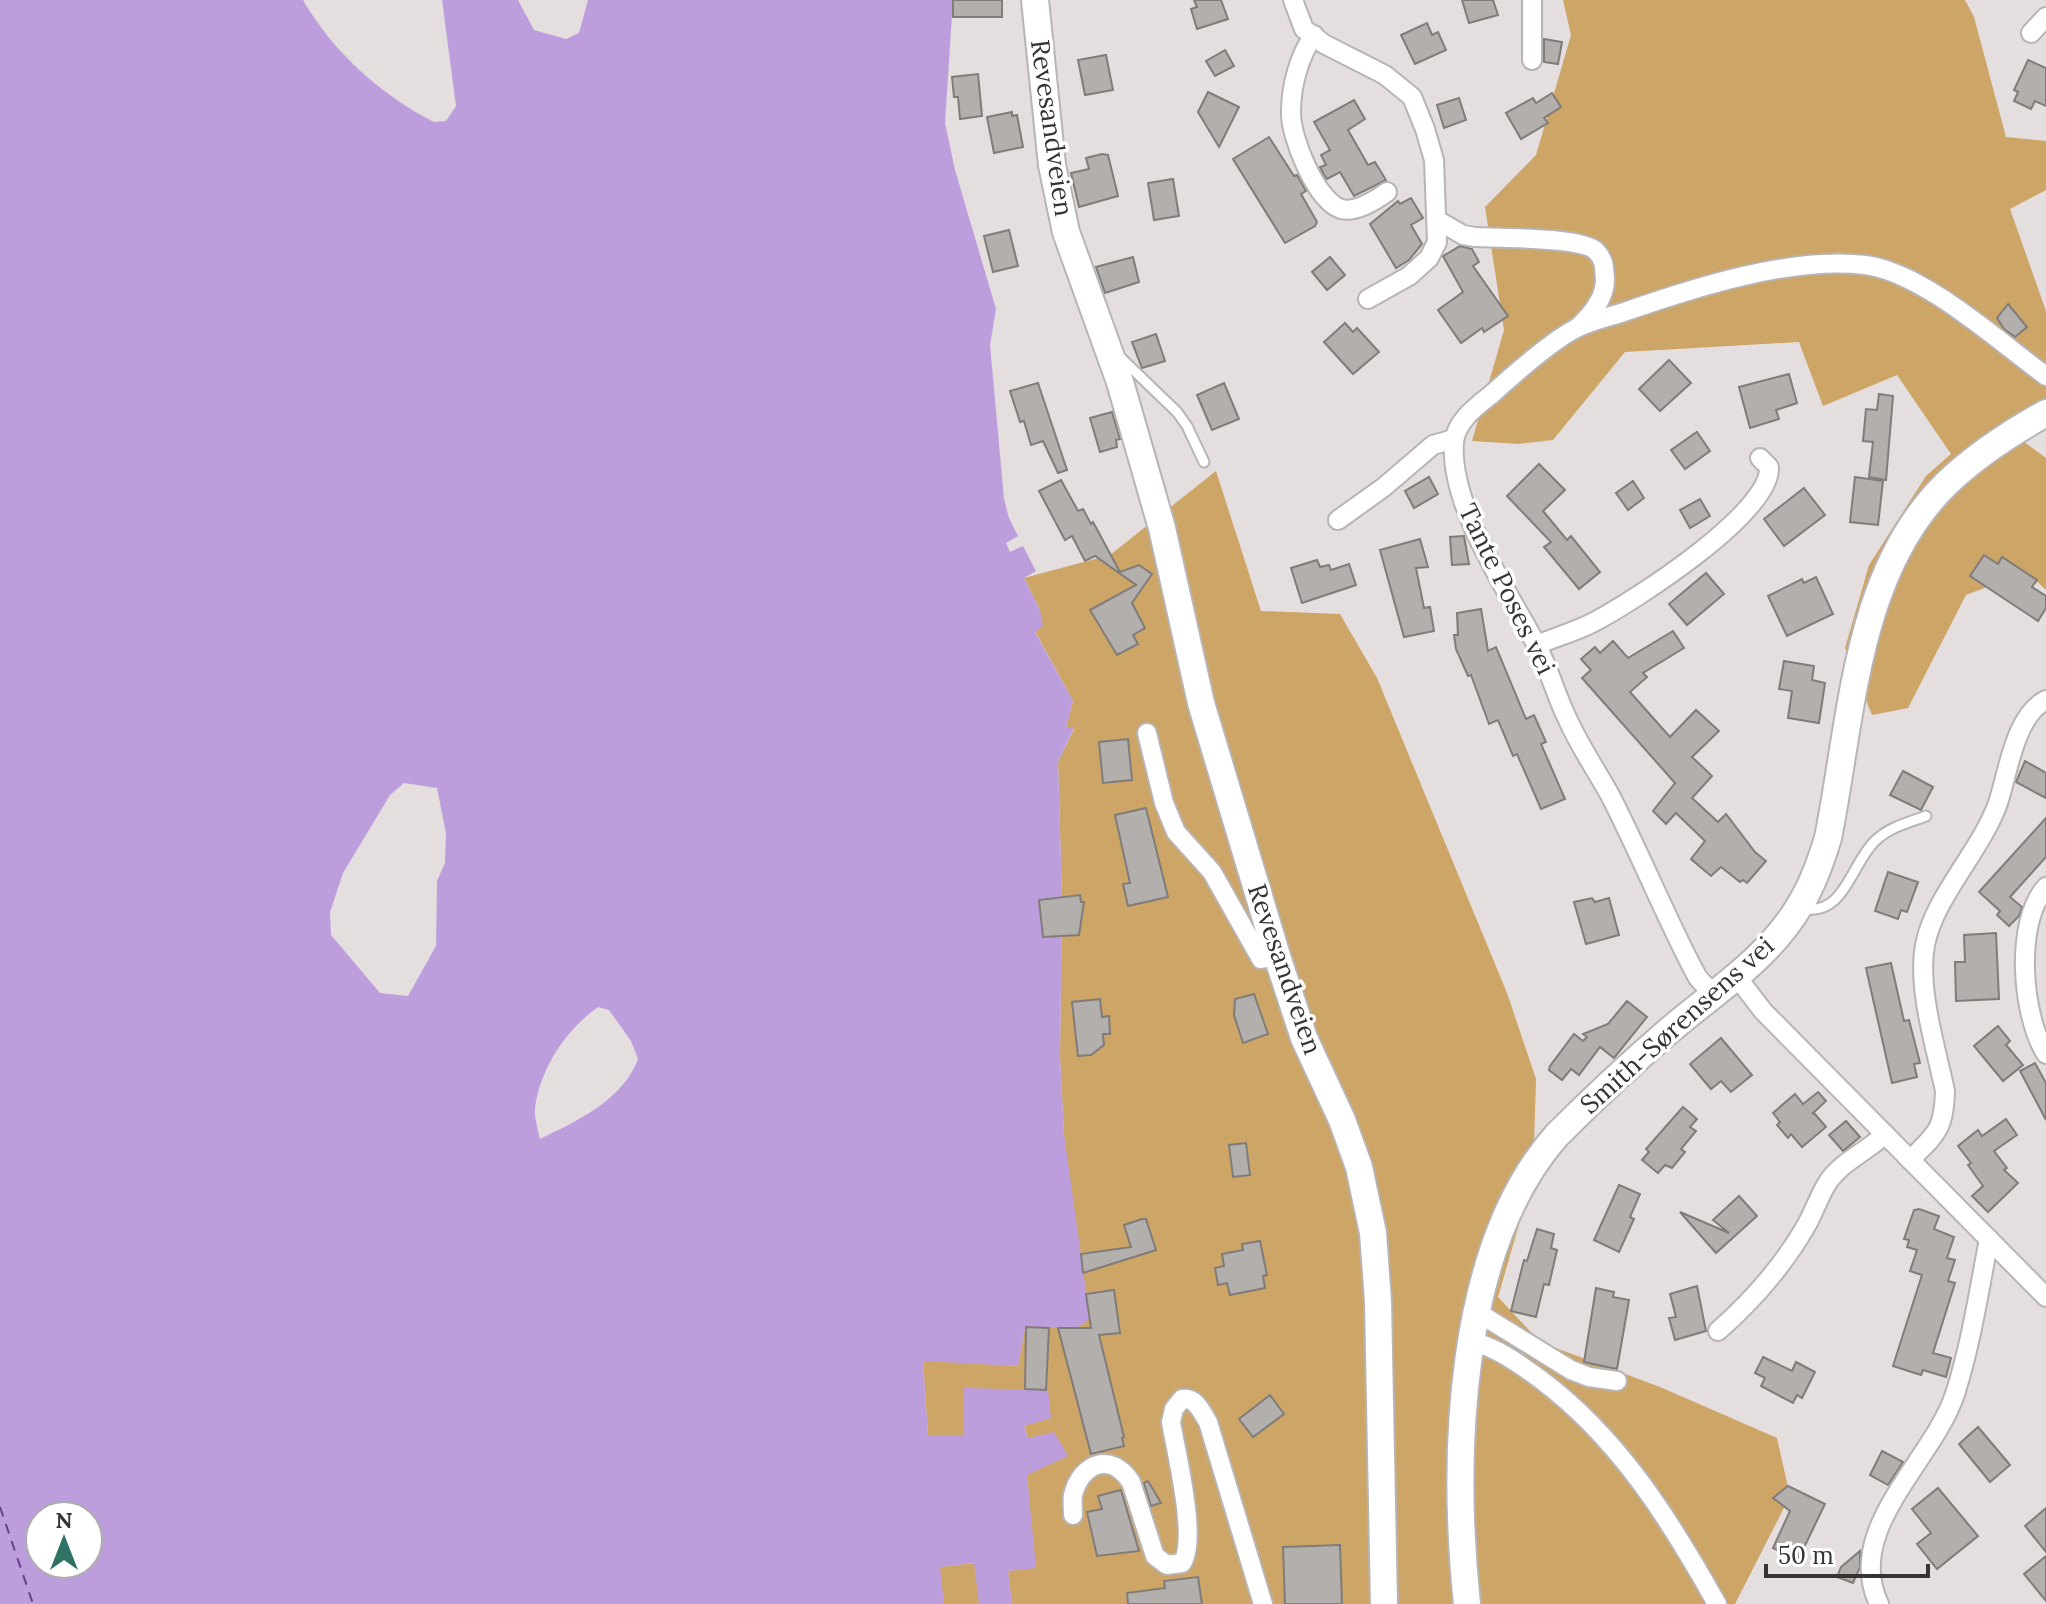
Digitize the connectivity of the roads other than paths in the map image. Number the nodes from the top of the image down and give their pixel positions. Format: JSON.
{"nodes":[{"id":1,"x":1035,"y":0,"type":"edge"},
{"id":2,"x":1293,"y":0,"type":"edge"},
{"id":3,"x":1532,"y":0,"type":"edge"},
{"id":4,"x":2046,"y":17,"type":"edge"},
{"id":5,"x":2031,"y":33,"type":"dead end"},
{"id":6,"x":1314,"y":35,"type":"junction"},
{"id":7,"x":1532,"y":60,"type":"dead end"},
{"id":8,"x":1387,"y":192,"type":"dead end"},
{"id":9,"x":1437,"y":220,"type":"junction"},
{"id":10,"x":1368,"y":299,"type":"dead end"},
{"id":11,"x":1576,"y":328,"type":"junction"},
{"id":12,"x":1107,"y":345,"type":"junction"},
{"id":13,"x":2046,"y":376,"type":"edge"},
{"id":14,"x":2044,"y":416,"type":"edge"},
{"id":15,"x":1454,"y":439,"type":"junction"},
{"id":16,"x":1760,"y":458,"type":"dead end"},
{"id":17,"x":1204,"y":462,"type":"dead end"},
{"id":18,"x":1338,"y":520,"type":"dead end"},
{"id":19,"x":1537,"y":645,"type":"junction"},
{"id":20,"x":2046,"y":700,"type":"edge"},
{"id":21,"x":1147,"y":733,"type":"dead end"},
{"id":22,"x":1926,"y":816,"type":"dead end"},
{"id":23,"x":2046,"y":887,"type":"edge"},
{"id":24,"x":1799,"y":908,"type":"junction"},
{"id":25,"x":1277,"y":956,"type":"junction"},
{"id":26,"x":1737,"y":977,"type":"junction"},
{"id":27,"x":1714,"y":995,"type":"junction"},
{"id":28,"x":2046,"y":1054,"type":"edge"},
{"id":29,"x":1885,"y":1134,"type":"junction"},
{"id":30,"x":1910,"y":1160,"type":"junction"},
{"id":31,"x":1989,"y":1239,"type":"junction"},
{"id":32,"x":2046,"y":1297,"type":"edge"},
{"id":33,"x":1477,"y":1312,"type":"junction"},
{"id":34,"x":1718,"y":1331,"type":"dead end"},
{"id":35,"x":1472,"y":1341,"type":"junction"},
{"id":36,"x":1617,"y":1381,"type":"dead end"},
{"id":37,"x":1073,"y":1515,"type":"dead end"},
{"id":38,"x":1263,"y":1604,"type":"edge"},
{"id":39,"x":1384,"y":1604,"type":"edge"},
{"id":40,"x":1467,"y":1604,"type":"edge"},
{"id":41,"x":1717,"y":1604,"type":"edge"},
{"id":42,"x":1879,"y":1604,"type":"edge"}],
"edges":[{"from":1,"to":12,"type":"main road","name":"Revesandveien"},
{"from":2,"to":6,"type":"street"},
{"from":3,"to":7,"type":"street"},
{"from":4,"to":5,"type":"street"},
{"from":6,"to":8,"type":"street"},
{"from":6,"to":9,"type":"street"},
{"from":9,"to":10,"type":"street"},
{"from":9,"to":11,"type":"street"},
{"from":11,"to":13,"type":"street"},
{"from":11,"to":15,"type":"street"},
{"from":12,"to":17,"type":"lane","name":"Revesandveien"},
{"from":12,"to":25,"type":"main road","name":"Revesandveien"},
{"from":14,"to":24,"type":"main road","name":"Smith-Sørensens vei"},
{"from":15,"to":18,"type":"street"},
{"from":15,"to":19,"type":"street","name":"Tante Poses vei"},
{"from":16,"to":19,"type":"street"},
{"from":19,"to":27,"type":"street","name":"Tante Poses vei"},
{"from":20,"to":30,"type":"street"},
{"from":21,"to":25,"type":"street"},
{"from":22,"to":24,"type":"lane"},
{"from":23,"to":28,"type":"street"},
{"from":24,"to":26,"type":"main road","name":"Smith-Sørensens vei"},
{"from":25,"to":39,"type":"main road","name":"Revesandveien"},
{"from":26,"to":27,"type":"main road","name":"Smith-Sørensens vei"},
{"from":26,"to":29,"type":"street"},
{"from":27,"to":33,"type":"main road","name":"Smith-Sørensens vei"},
{"from":29,"to":30,"type":"street"},
{"from":29,"to":34,"type":"street"},
{"from":30,"to":31,"type":"street"},
{"from":31,"to":32,"type":"street"},
{"from":31,"to":42,"type":"street"},
{"from":33,"to":35,"type":"main road","name":"Smith-Sørensens vei"},
{"from":33,"to":36,"type":"street"},
{"from":35,"to":40,"type":"main road","name":"Smith-Sørensens vei"},
{"from":35,"to":41,"type":"street"},
{"from":37,"to":38,"type":"street"}]}
